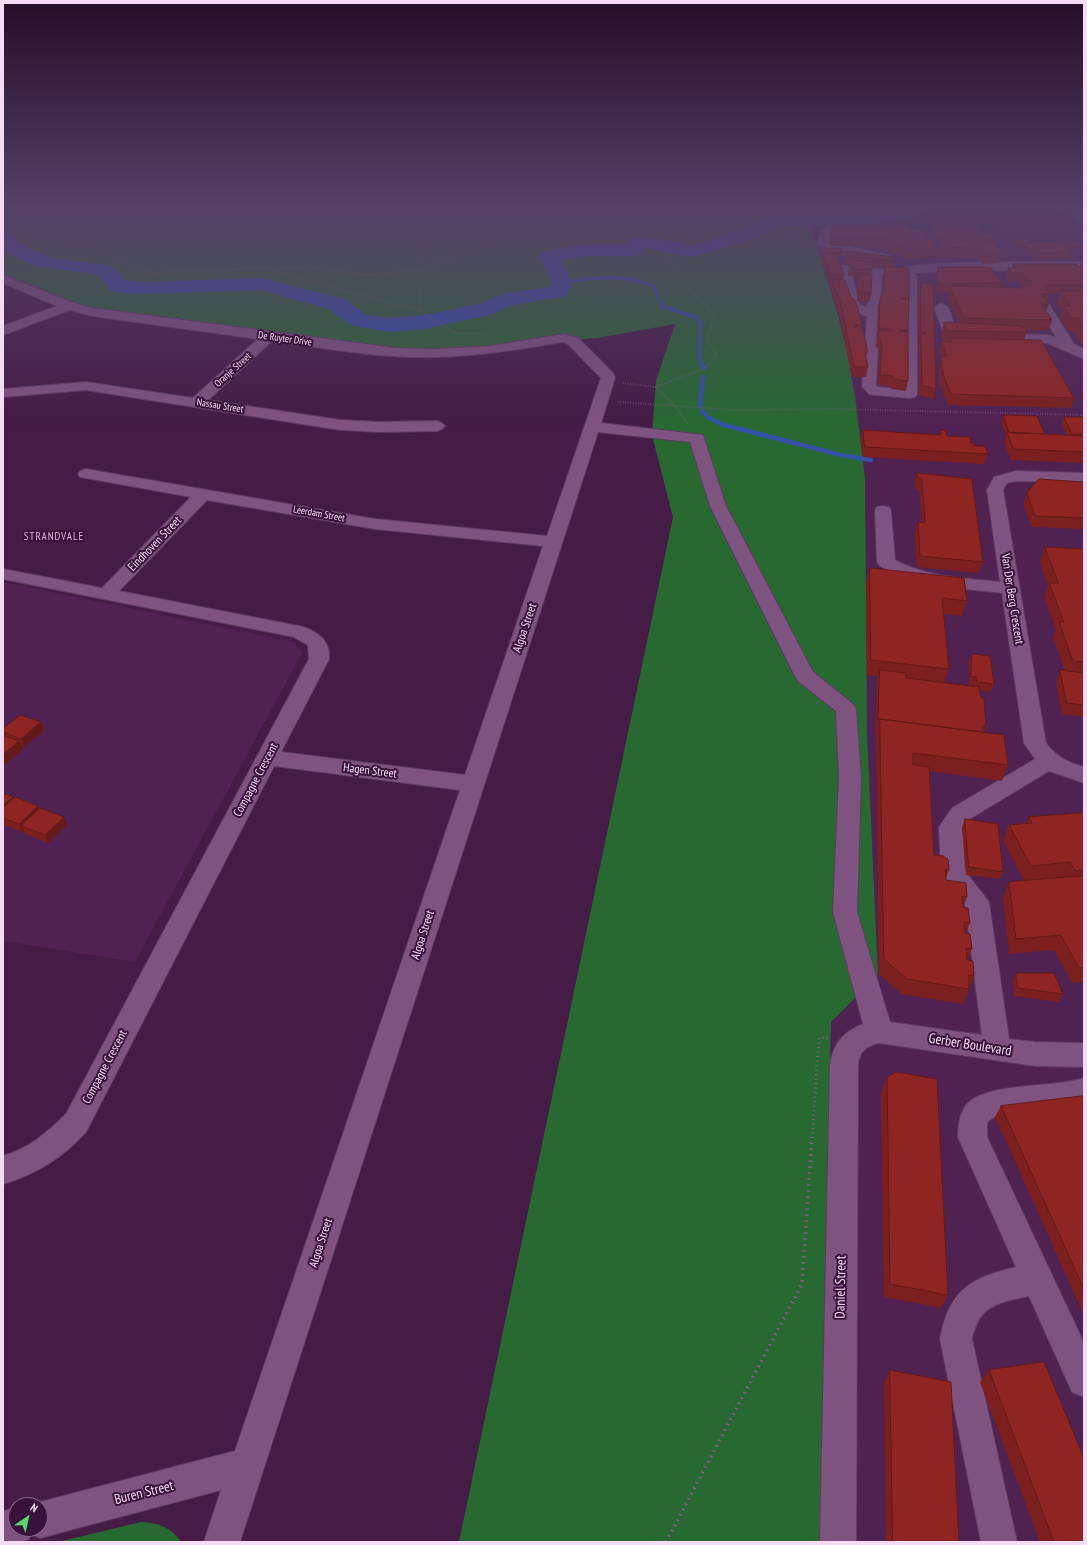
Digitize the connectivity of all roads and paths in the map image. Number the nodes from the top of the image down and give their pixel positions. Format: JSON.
{"nodes":[{"id":1,"x":8,"y":281,"type":"edge"},
{"id":2,"x":311,"y":281,"type":"edge"},
{"id":3,"x":421,"y":281,"type":"edge"},
{"id":4,"x":683,"y":281,"type":"edge"},
{"id":5,"x":847,"y":281,"type":"edge"},
{"id":6,"x":875,"y":281,"type":"edge"},
{"id":7,"x":911,"y":281,"type":"edge"},
{"id":8,"x":69,"y":306,"type":"junction"},
{"id":9,"x":942,"y":307,"type":"dead end"},
{"id":10,"x":1044,"y":307,"type":"edge"},
{"id":11,"x":421,"y":311,"type":"junction"},
{"id":12,"x":873,"y":314,"type":"junction"},
{"id":13,"x":3,"y":332,"type":"edge"},
{"id":14,"x":490,"y":335,"type":"dead end"},
{"id":15,"x":269,"y":336,"type":"junction"},
{"id":16,"x":1068,"y":347,"type":"junction"},
{"id":17,"x":1084,"y":355,"type":"edge"},
{"id":18,"x":655,"y":387,"type":"junction"},
{"id":19,"x":605,"y":391,"type":"junction"},
{"id":20,"x":3,"y":393,"type":"edge"},
{"id":21,"x":196,"y":403,"type":"junction"},
{"id":22,"x":676,"y":407,"type":"junction"},
{"id":23,"x":1084,"y":415,"type":"edge"},
{"id":24,"x":437,"y":426,"type":"dead end"},
{"id":25,"x":593,"y":427,"type":"junction"},
{"id":26,"x":697,"y":438,"type":"junction"},
{"id":27,"x":86,"y":474,"type":"dead end"},
{"id":28,"x":1084,"y":478,"type":"edge"},
{"id":29,"x":203,"y":494,"type":"junction"},
{"id":30,"x":883,"y":510,"type":"dead end"},
{"id":31,"x":554,"y":542,"type":"junction"},
{"id":32,"x":3,"y":574,"type":"edge"},
{"id":33,"x":1012,"y":589,"type":"junction"},
{"id":34,"x":106,"y":594,"type":"junction"},
{"id":35,"x":267,"y":758,"type":"junction"},
{"id":36,"x":1048,"y":761,"type":"junction"},
{"id":37,"x":1084,"y":775,"type":"edge"},
{"id":38,"x":472,"y":784,"type":"junction"},
{"id":39,"x":869,"y":1034,"type":"junction"},
{"id":40,"x":997,"y":1049,"type":"junction"},
{"id":41,"x":1081,"y":1062,"type":"edge"},
{"id":42,"x":1084,"y":1090,"type":"edge"},
{"id":43,"x":3,"y":1170,"type":"edge"},
{"id":44,"x":1038,"y":1278,"type":"junction"},
{"id":45,"x":1084,"y":1380,"type":"edge"},
{"id":46,"x":248,"y":1465,"type":"junction"},
{"id":47,"x":48,"y":1518,"type":"edge"},
{"id":48,"x":222,"y":1542,"type":"edge"},
{"id":49,"x":666,"y":1542,"type":"edge"},
{"id":50,"x":838,"y":1542,"type":"edge"},
{"id":51,"x":999,"y":1542,"type":"edge"}],
"edges":[{"from":1,"to":8,"type":"street","name":"De Ruyter Drive"},
{"from":2,"to":11,"type":"path"},
{"from":3,"to":11,"type":"path"},
{"from":4,"to":18,"type":"path"},
{"from":5,"to":12,"type":"street"},
{"from":6,"to":12,"type":"street"},
{"from":7,"to":12,"type":"street"},
{"from":8,"to":13,"type":"street"},
{"from":8,"to":15,"type":"street","name":"De Ruyter Drive"},
{"from":9,"to":16,"type":"street"},
{"from":10,"to":16,"type":"street"},
{"from":11,"to":14,"type":"path"},
{"from":15,"to":19,"type":"street","name":"De Ruyter Drive"},
{"from":15,"to":21,"type":"street","name":"Oranje Street"},
{"from":16,"to":17,"type":"street"},
{"from":18,"to":19,"type":"path"},
{"from":18,"to":22,"type":"path"},
{"from":19,"to":22,"type":"path"},
{"from":19,"to":25,"type":"street","name":"Algoa Street"},
{"from":20,"to":21,"type":"street","name":"Nassau Street"},
{"from":21,"to":24,"type":"street","name":"Nassau Street"},
{"from":22,"to":23,"type":"path"},
{"from":22,"to":26,"type":"path"},
{"from":25,"to":26,"type":"street"},
{"from":25,"to":31,"type":"street","name":"Algoa Street"},
{"from":26,"to":39,"type":"street"},
{"from":27,"to":29,"type":"street","name":"Leerdam Street"},
{"from":28,"to":33,"type":"street","name":"Van Der Berg Crescent"},
{"from":29,"to":31,"type":"street","name":"Leerdam Street"},
{"from":29,"to":34,"type":"street","name":"Eindhoven Street"},
{"from":30,"to":33,"type":"street"},
{"from":31,"to":38,"type":"street","name":"Algoa Street"},
{"from":32,"to":34,"type":"street","name":"Compagne Crescent"},
{"from":33,"to":36,"type":"street","name":"Van Der Berg Crescent"},
{"from":34,"to":35,"type":"street","name":"Compagne Crescent"},
{"from":35,"to":38,"type":"street","name":"Hagen Street"},
{"from":35,"to":43,"type":"street","name":"Compagne Crescent"},
{"from":36,"to":37,"type":"street","name":"Van Der Berg Crescent"},
{"from":36,"to":40,"type":"street"},
{"from":38,"to":46,"type":"street","name":"Algoa Street"},
{"from":39,"to":40,"type":"street","name":"Gerber Boulevard"},
{"from":39,"to":49,"type":"path"},
{"from":39,"to":50,"type":"street","name":"Daniel Street"},
{"from":40,"to":41,"type":"street","name":"Gerber Boulevard"},
{"from":42,"to":44,"type":"street"},
{"from":44,"to":45,"type":"street"},
{"from":44,"to":51,"type":"street"},
{"from":46,"to":47,"type":"street","name":"Buren Street"},
{"from":46,"to":48,"type":"street","name":"Algoa Street"}]}
